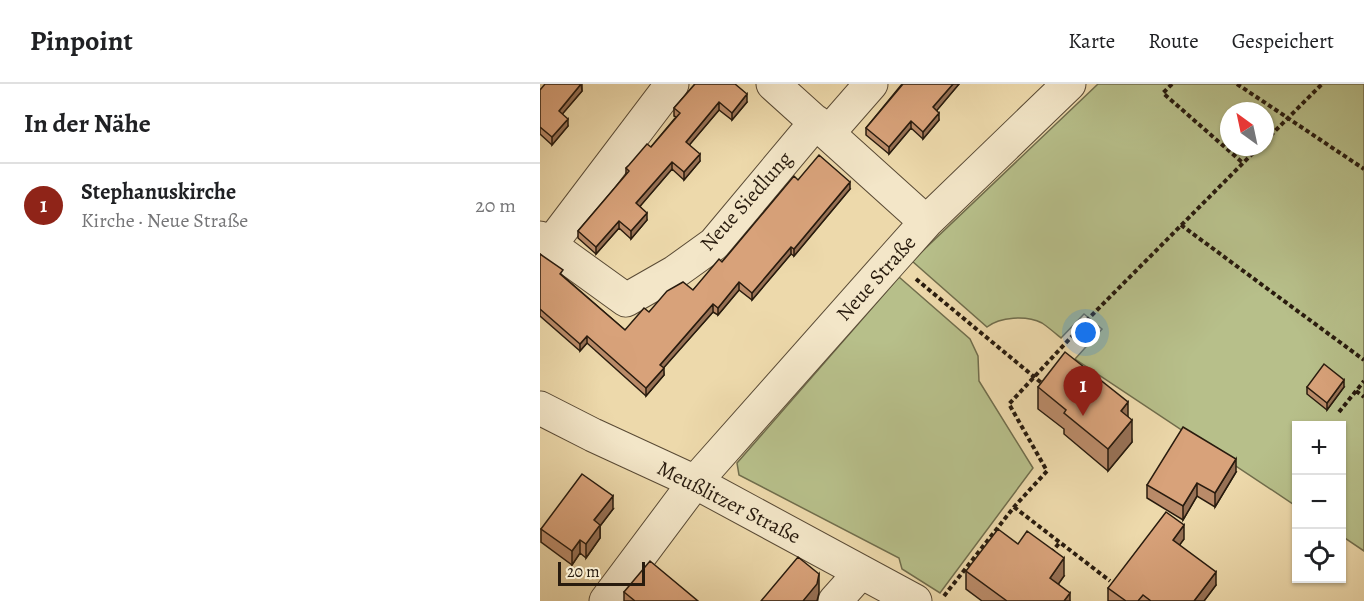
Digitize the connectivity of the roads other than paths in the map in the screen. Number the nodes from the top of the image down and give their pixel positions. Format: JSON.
{"nodes":[{"id":1,"x":672,"y":84,"type":"edge"},
{"id":2,"x":772,"y":84,"type":"edge"},
{"id":3,"x":871,"y":84,"type":"edge"},
{"id":4,"x":1069,"y":84,"type":"edge"},
{"id":5,"x":822,"y":127,"type":"junction"},
{"id":6,"x":926,"y":222,"type":"junction"},
{"id":7,"x":545,"y":242,"type":"edge"},
{"id":8,"x":540,"y":408,"type":"edge"},
{"id":9,"x":695,"y":482,"type":"junction"},
{"id":10,"x":861,"y":572,"type":"junction"},
{"id":11,"x":606,"y":601,"type":"edge"},
{"id":12,"x":835,"y":601,"type":"edge"},
{"id":13,"x":915,"y":601,"type":"edge"}],
"edges":[{"from":1,"to":7,"type":"street","name":"Neue Siedlung"},
{"from":2,"to":5,"type":"street"},
{"from":3,"to":5,"type":"street","name":"Neue Siedlung"},
{"from":4,"to":6,"type":"street","name":"Neue Straße"},
{"from":5,"to":6,"type":"street"},
{"from":5,"to":7,"type":"street","name":"Neue Siedlung"},
{"from":6,"to":9,"type":"street","name":"Neue Straße"},
{"from":8,"to":9,"type":"street","name":"Meußlitzer Straße"},
{"from":9,"to":10,"type":"street","name":"Meußlitzer Straße"},
{"from":9,"to":11,"type":"street","name":"Neue Straße"},
{"from":10,"to":12,"type":"street"},
{"from":10,"to":13,"type":"street","name":"Meußlitzer Straße"}]}
